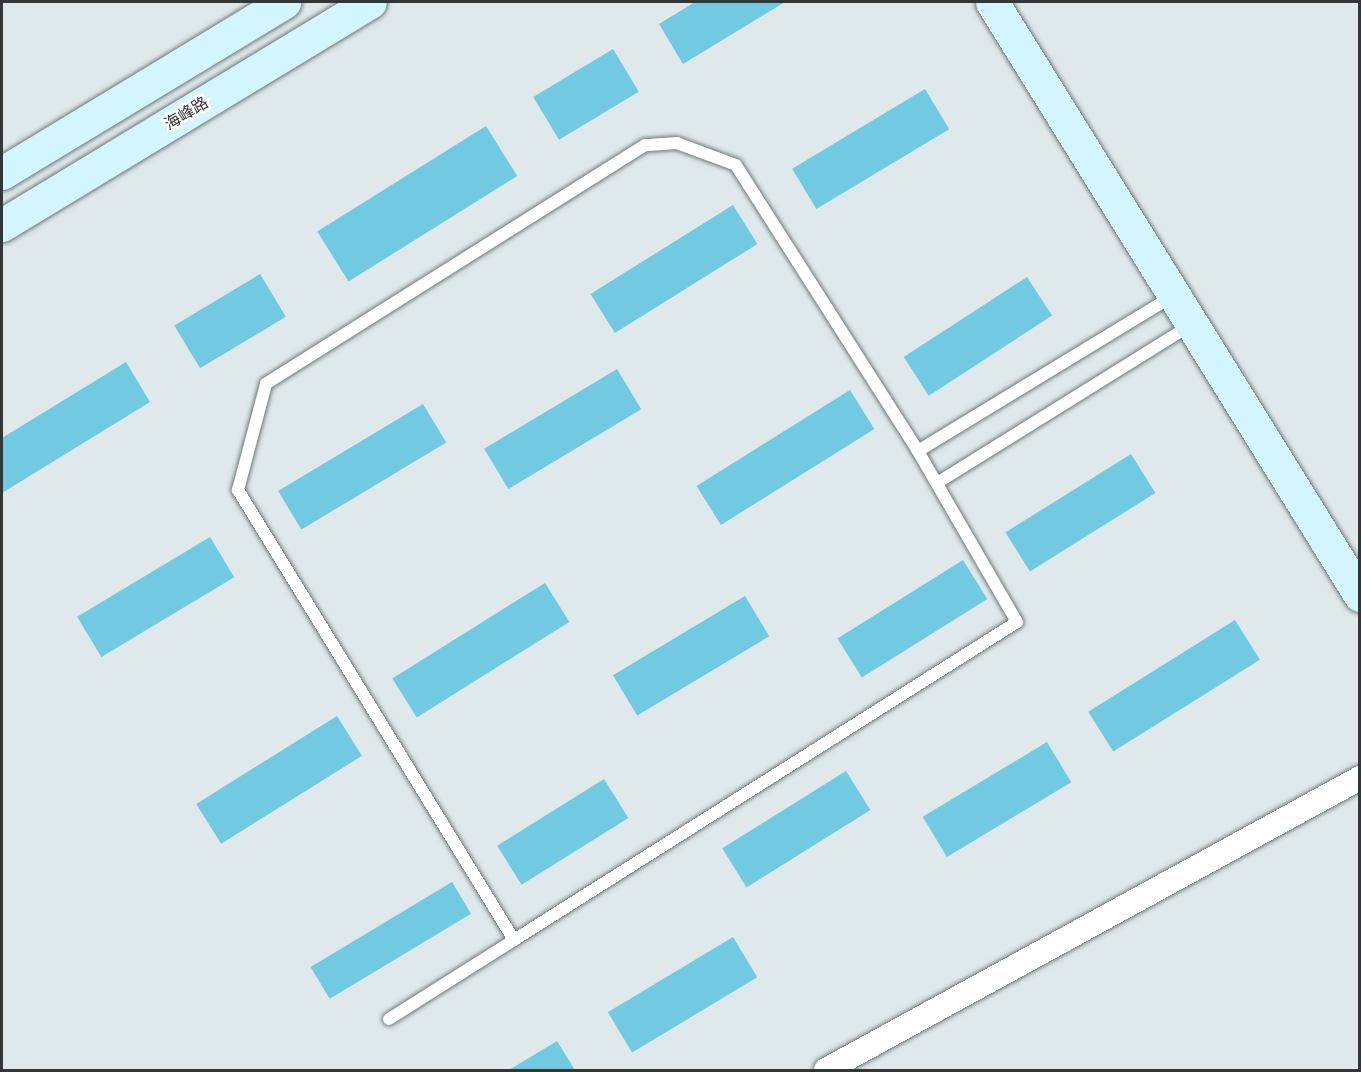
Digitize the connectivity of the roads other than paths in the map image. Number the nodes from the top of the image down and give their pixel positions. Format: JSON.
{"nodes":[{"id":1,"x":284,"y":2,"type":"edge"},
{"id":2,"x":370,"y":2,"type":"edge"},
{"id":3,"x":992,"y":2,"type":"edge"},
{"id":4,"x":2,"y":173,"type":"edge"},
{"id":5,"x":2,"y":225,"type":"edge"},
{"id":6,"x":1174,"y":295,"type":"junction"},
{"id":7,"x":1192,"y":324,"type":"junction"},
{"id":8,"x":918,"y":451,"type":"junction"},
{"id":9,"x":937,"y":483,"type":"junction"},
{"id":10,"x":1359,"y":595,"type":"edge"},
{"id":11,"x":1359,"y":778,"type":"edge"},
{"id":12,"x":514,"y":940,"type":"junction"},
{"id":13,"x":389,"y":1019,"type":"dead end"},
{"id":14,"x":826,"y":1071,"type":"edge"}],
"edges":[{"from":1,"to":4,"type":"main road"},
{"from":2,"to":5,"type":"main road","name":"海峰路"},
{"from":3,"to":6,"type":"main road"},
{"from":6,"to":7,"type":"main road"},
{"from":6,"to":8,"type":"lane"},
{"from":7,"to":9,"type":"lane"},
{"from":7,"to":10,"type":"main road"},
{"from":8,"to":9,"type":"lane"},
{"from":8,"to":12,"type":"lane"},
{"from":9,"to":12,"type":"lane"},
{"from":11,"to":14,"type":"street"},
{"from":12,"to":13,"type":"lane"}]}
